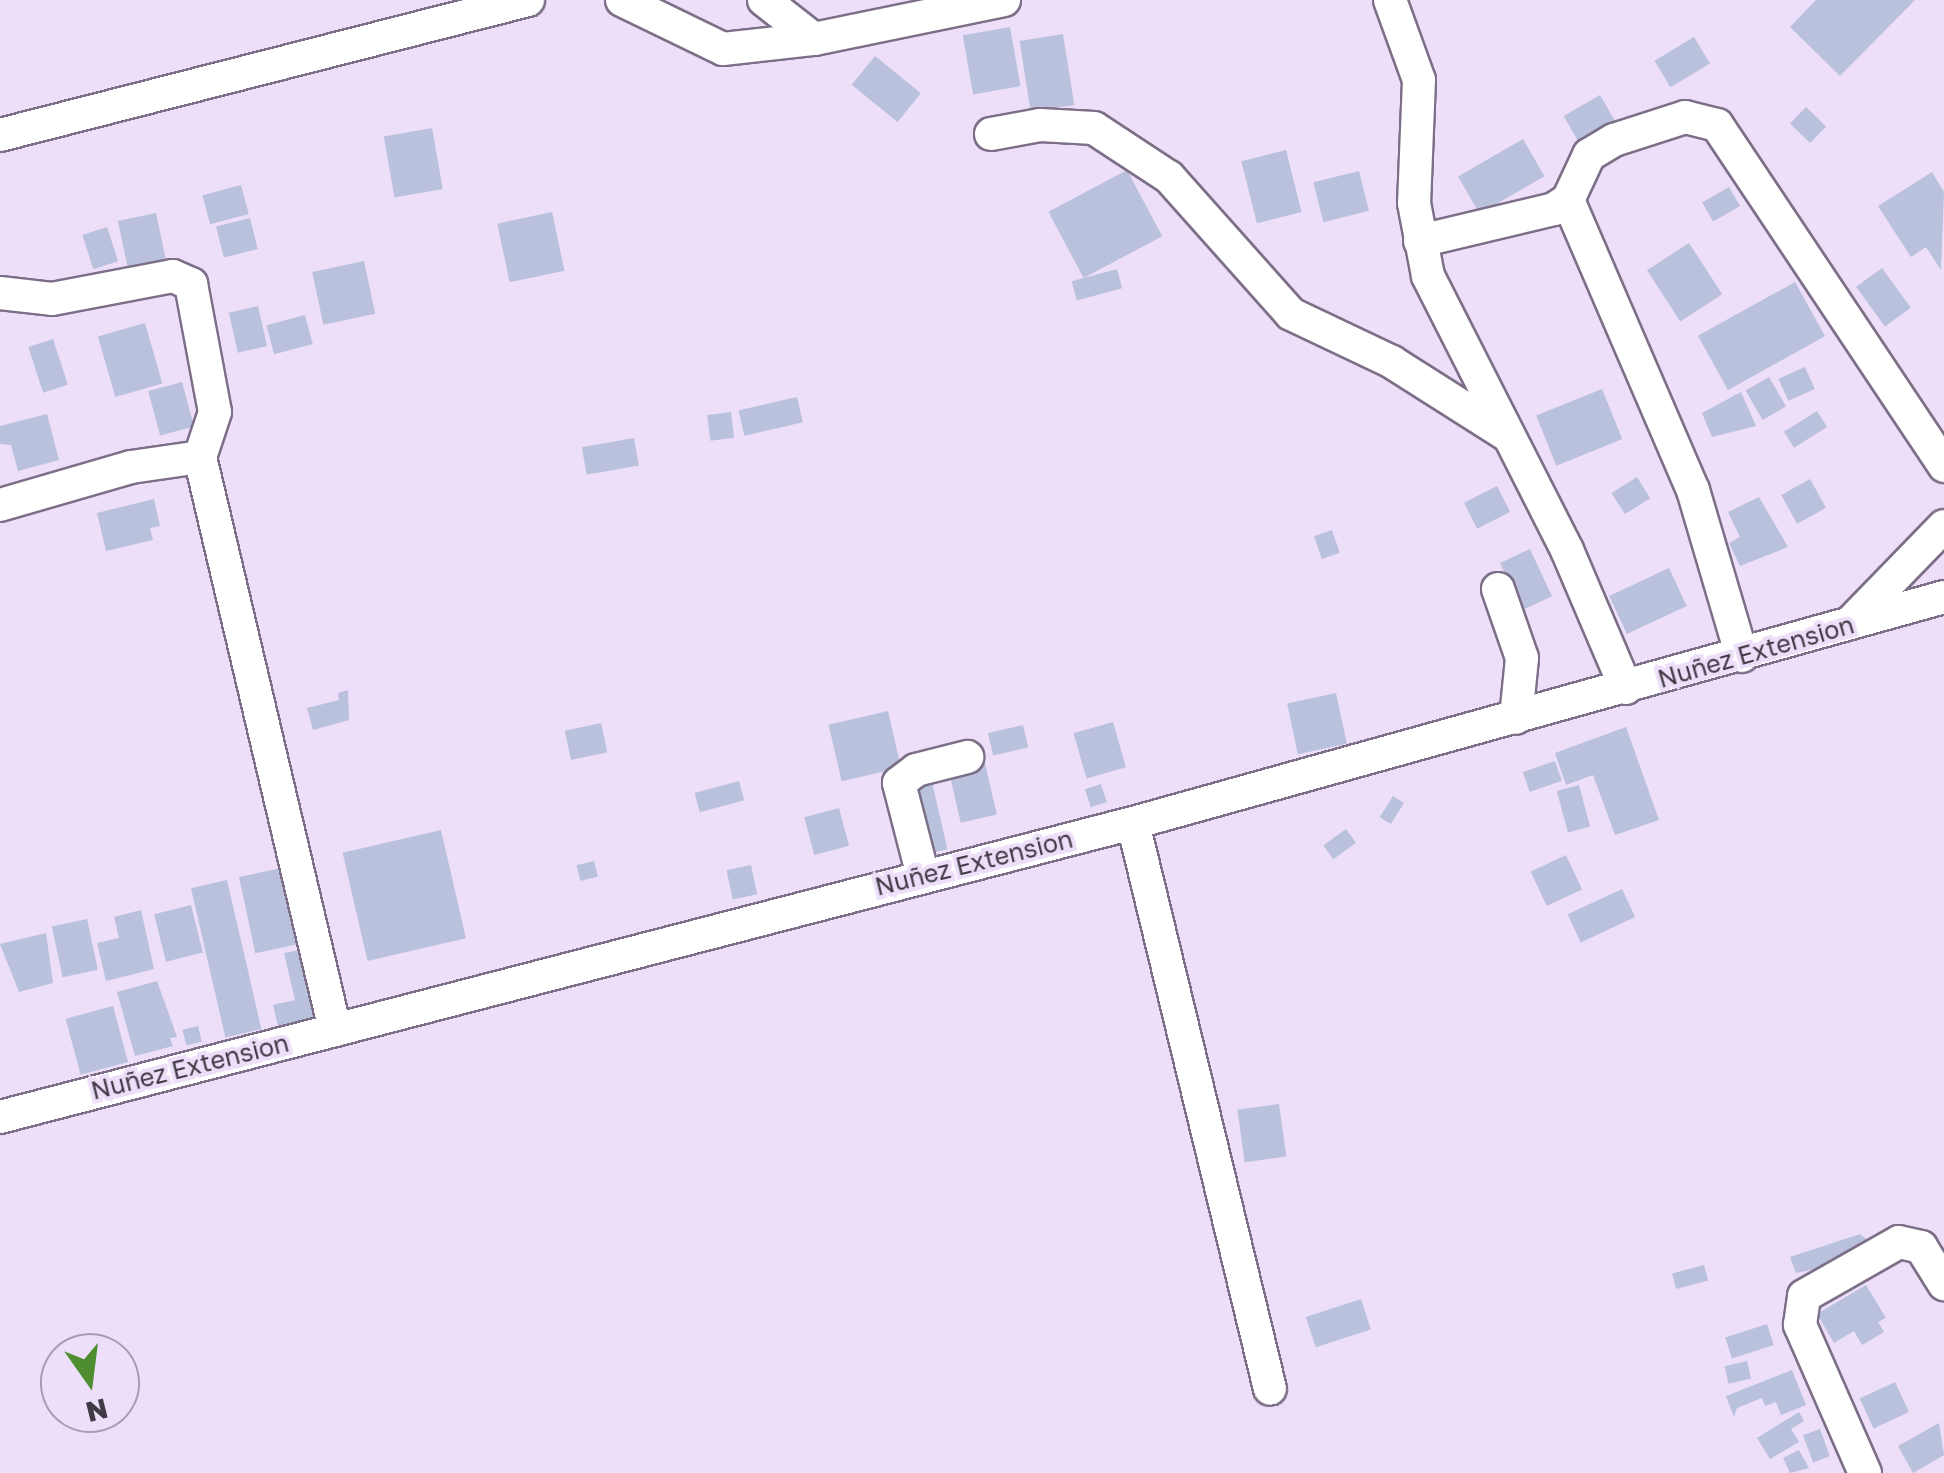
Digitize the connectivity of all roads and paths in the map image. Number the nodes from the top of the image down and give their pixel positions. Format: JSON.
{"nodes":[{"id":1,"x":528,"y":0,"type":"edge"},
{"id":2,"x":622,"y":0,"type":"edge"},
{"id":3,"x":764,"y":0,"type":"edge"},
{"id":4,"x":1004,"y":0,"type":"edge"},
{"id":5,"x":1390,"y":0,"type":"edge"},
{"id":6,"x":931,"y":8,"type":"edge"},
{"id":7,"x":814,"y":39,"type":"junction"},
{"id":8,"x":991,"y":134,"type":"dead end"},
{"id":9,"x":0,"y":135,"type":"edge"},
{"id":10,"x":1568,"y":200,"type":"junction"},
{"id":11,"x":1420,"y":241,"type":"junction"},
{"id":12,"x":10,"y":301,"type":"edge"},
{"id":13,"x":1508,"y":436,"type":"junction"},
{"id":14,"x":200,"y":457,"type":"junction"},
{"id":15,"x":1944,"y":466,"type":"edge"},
{"id":16,"x":0,"y":504,"type":"edge"},
{"id":17,"x":1944,"y":526,"type":"edge"},
{"id":18,"x":1498,"y":589,"type":"dead end"},
{"id":19,"x":1944,"y":597,"type":"edge"},
{"id":20,"x":1847,"y":626,"type":"junction"},
{"id":21,"x":1742,"y":656,"type":"junction"},
{"id":22,"x":1626,"y":688,"type":"junction"},
{"id":23,"x":1516,"y":718,"type":"junction"},
{"id":24,"x":967,"y":757,"type":"dead end"},
{"id":25,"x":1133,"y":824,"type":"junction"},
{"id":26,"x":922,"y":876,"type":"junction"},
{"id":27,"x":335,"y":1030,"type":"junction"},
{"id":28,"x":0,"y":1116,"type":"edge"},
{"id":29,"x":1944,"y":1284,"type":"edge"},
{"id":30,"x":1270,"y":1389,"type":"dead end"},
{"id":31,"x":1865,"y":1473,"type":"edge"}],
"edges":[{"from":1,"to":9,"type":"street"},
{"from":2,"to":7,"type":"street"},
{"from":3,"to":7,"type":"street"},
{"from":4,"to":6,"type":"street"},
{"from":5,"to":11,"type":"street"},
{"from":6,"to":7,"type":"street"},
{"from":8,"to":13,"type":"street"},
{"from":10,"to":11,"type":"street"},
{"from":10,"to":15,"type":"street"},
{"from":10,"to":21,"type":"street"},
{"from":11,"to":13,"type":"street"},
{"from":12,"to":14,"type":"street"},
{"from":13,"to":22,"type":"street"},
{"from":14,"to":16,"type":"street"},
{"from":14,"to":27,"type":"street"},
{"from":17,"to":20,"type":"street"},
{"from":18,"to":23,"type":"street"},
{"from":19,"to":20,"type":"street","name":"Nuñez Extension"},
{"from":20,"to":21,"type":"street","name":"Nuñez Extension"},
{"from":21,"to":22,"type":"street","name":"Nuñez Extension"},
{"from":22,"to":23,"type":"street","name":"Nuñez Extension"},
{"from":23,"to":25,"type":"street","name":"Nuñez Extension"},
{"from":24,"to":26,"type":"street"},
{"from":25,"to":26,"type":"street","name":"Nuñez Extension"},
{"from":25,"to":30,"type":"street"},
{"from":26,"to":27,"type":"street","name":"Nuñez Extension"},
{"from":27,"to":28,"type":"street","name":"Nuñez Extension"},
{"from":29,"to":31,"type":"street"}]}
